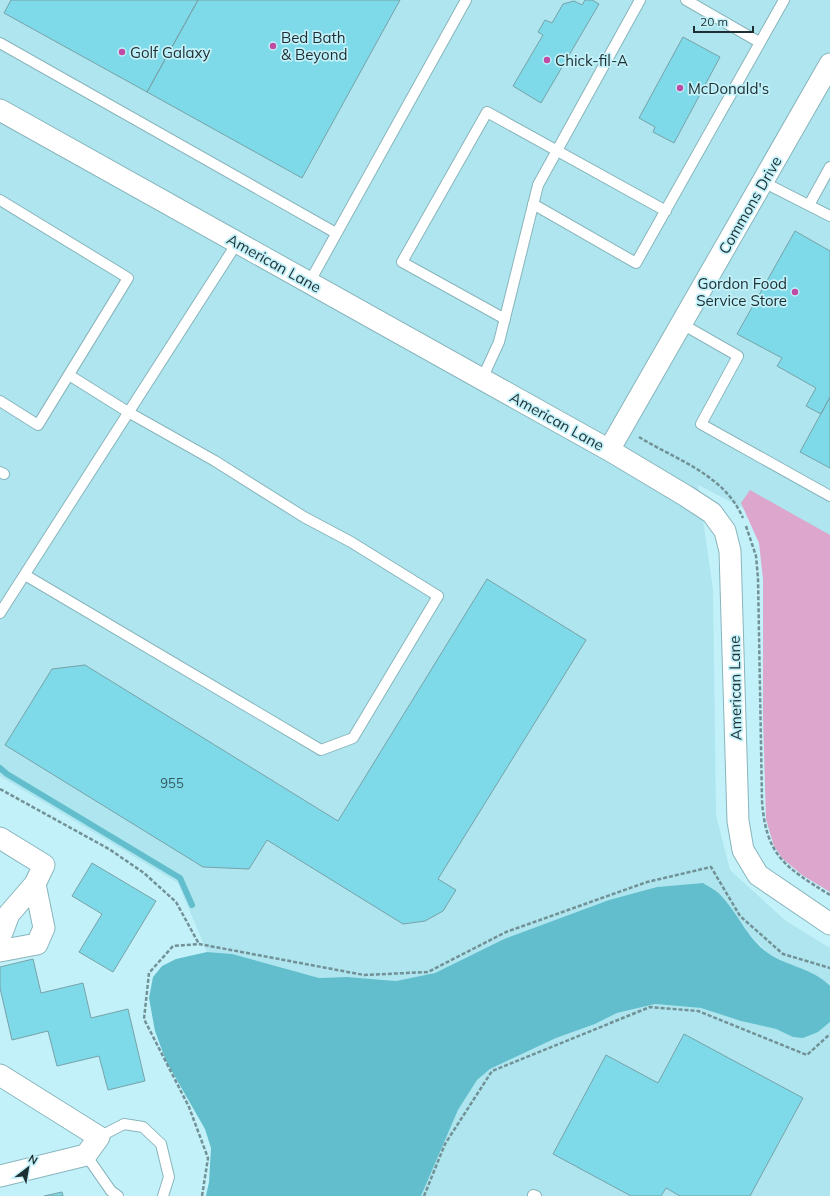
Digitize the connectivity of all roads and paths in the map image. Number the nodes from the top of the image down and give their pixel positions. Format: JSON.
{"nodes":[{"id":1,"x":466,"y":0,"type":"edge"},
{"id":2,"x":640,"y":0,"type":"edge"},
{"id":3,"x":686,"y":0,"type":"edge"},
{"id":4,"x":784,"y":0,"type":"edge"},
{"id":5,"x":759,"y":42,"type":"junction"},
{"id":6,"x":0,"y":43,"type":"edge"},
{"id":7,"x":830,"y":64,"type":"edge"},
{"id":8,"x":0,"y":110,"type":"edge"},
{"id":9,"x":557,"y":151,"type":"junction"},
{"id":10,"x":830,"y":167,"type":"edge"},
{"id":11,"x":763,"y":182,"type":"junction"},
{"id":12,"x":0,"y":200,"type":"edge"},
{"id":13,"x":533,"y":204,"type":"junction"},
{"id":14,"x":809,"y":205,"type":"junction"},
{"id":15,"x":666,"y":211,"type":"junction"},
{"id":16,"x":830,"y":216,"type":"edge"},
{"id":17,"x":336,"y":234,"type":"junction"},
{"id":18,"x":237,"y":243,"type":"junction"},
{"id":19,"x":309,"y":283,"type":"junction"},
{"id":20,"x":505,"y":319,"type":"junction"},
{"id":21,"x":682,"y":324,"type":"junction"},
{"id":22,"x":69,"y":375,"type":"junction"},
{"id":23,"x":482,"y":379,"type":"junction"},
{"id":24,"x":0,"y":401,"type":"edge"},
{"id":25,"x":128,"y":412,"type":"junction"},
{"id":26,"x":609,"y":450,"type":"junction"},
{"id":27,"x":830,"y":496,"type":"edge"},
{"id":28,"x":25,"y":574,"type":"junction"},
{"id":29,"x":0,"y":613,"type":"edge"},
{"id":30,"x":0,"y":789,"type":"edge"},
{"id":31,"x":0,"y":838,"type":"edge"},
{"id":32,"x":35,"y":884,"type":"junction"},
{"id":33,"x":830,"y":924,"type":"edge"},
{"id":34,"x":0,"y":938,"type":"edge"},
{"id":35,"x":199,"y":944,"type":"junction"},
{"id":36,"x":0,"y":951,"type":"edge"},
{"id":37,"x":830,"y":968,"type":"edge"},
{"id":38,"x":830,"y":1034,"type":"edge"},
{"id":39,"x":0,"y":1075,"type":"edge"},
{"id":40,"x":99,"y":1137,"type":"junction"},
{"id":41,"x":86,"y":1155,"type":"junction"},
{"id":42,"x":0,"y":1176,"type":"edge"},
{"id":43,"x":118,"y":1196,"type":"edge"},
{"id":44,"x":163,"y":1196,"type":"edge"},
{"id":45,"x":202,"y":1196,"type":"edge"},
{"id":46,"x":424,"y":1196,"type":"edge"}],
"edges":[{"from":1,"to":17,"type":"lane"},
{"from":2,"to":9,"type":"lane"},
{"from":3,"to":5,"type":"lane"},
{"from":4,"to":5,"type":"lane"},
{"from":5,"to":15,"type":"lane"},
{"from":6,"to":17,"type":"lane"},
{"from":7,"to":11,"type":"street","name":"Commons Drive"},
{"from":8,"to":18,"type":"street","name":"American Lane"},
{"from":9,"to":13,"type":"lane"},
{"from":9,"to":15,"type":"lane"},
{"from":9,"to":20,"type":"lane"},
{"from":10,"to":14,"type":"lane"},
{"from":11,"to":14,"type":"lane"},
{"from":11,"to":21,"type":"street","name":"Commons Drive"},
{"from":12,"to":22,"type":"lane"},
{"from":13,"to":15,"type":"lane"},
{"from":13,"to":20,"type":"lane"},
{"from":14,"to":16,"type":"lane"},
{"from":17,"to":19,"type":"lane"},
{"from":18,"to":19,"type":"street","name":"American Lane"},
{"from":18,"to":25,"type":"lane"},
{"from":19,"to":23,"type":"street","name":"American Lane"},
{"from":20,"to":23,"type":"lane"},
{"from":21,"to":26,"type":"street","name":"Commons Drive"},
{"from":21,"to":27,"type":"lane"},
{"from":22,"to":24,"type":"lane"},
{"from":22,"to":25,"type":"lane"},
{"from":23,"to":26,"type":"street","name":"American Lane"},
{"from":25,"to":28,"type":"lane"},
{"from":25,"to":28,"type":"lane"},
{"from":26,"to":33,"type":"street","name":"American Lane"},
{"from":28,"to":29,"type":"lane"},
{"from":30,"to":35,"type":"path"},
{"from":31,"to":32,"type":"street"},
{"from":32,"to":34,"type":"street"},
{"from":32,"to":36,"type":"street"},
{"from":35,"to":37,"type":"path"},
{"from":35,"to":45,"type":"path"},
{"from":38,"to":46,"type":"path"},
{"from":39,"to":40,"type":"street"},
{"from":40,"to":41,"type":"street"},
{"from":40,"to":44,"type":"lane"},
{"from":41,"to":42,"type":"street"},
{"from":41,"to":43,"type":"lane"}]}
